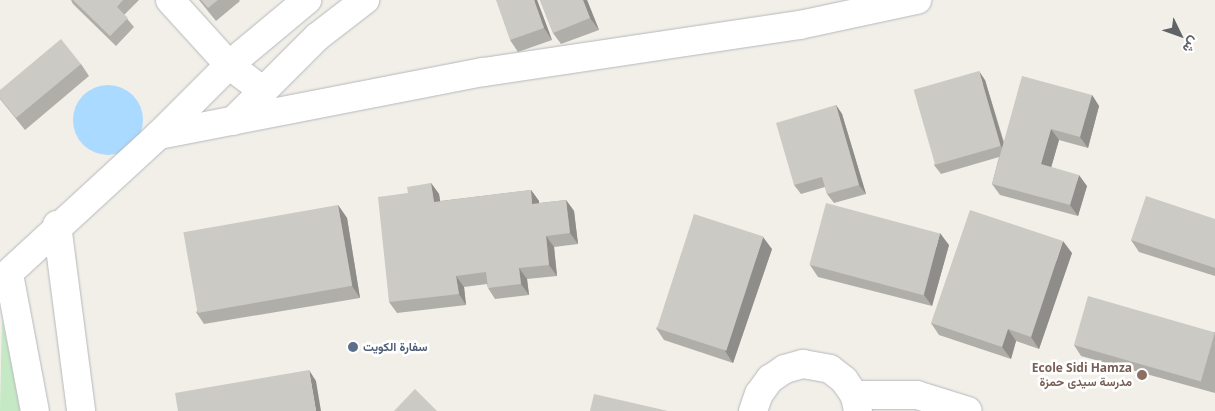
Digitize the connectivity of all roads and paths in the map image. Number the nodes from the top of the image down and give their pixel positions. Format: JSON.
{"nodes":[{"id":1,"x":170,"y":0,"type":"edge"},
{"id":2,"x":307,"y":0,"type":"edge"},
{"id":3,"x":365,"y":0,"type":"edge"},
{"id":4,"x":917,"y":0,"type":"edge"},
{"id":5,"x":228,"y":65,"type":"junction"},
{"id":6,"x":261,"y":89,"type":"junction"},
{"id":7,"x":233,"y":121,"type":"junction"},
{"id":8,"x":159,"y":135,"type":"junction"},
{"id":9,"x":57,"y":225,"type":"junction"},
{"id":10,"x":5,"y":277,"type":"edge"},
{"id":11,"x":856,"y":403,"type":"edge"},
{"id":12,"x":35,"y":411,"type":"edge"},
{"id":13,"x":81,"y":411,"type":"edge"},
{"id":14,"x":754,"y":411,"type":"edge"},
{"id":15,"x":968,"y":411,"type":"edge"}],
"edges":[{"from":1,"to":5,"type":"street"},
{"from":2,"to":5,"type":"street"},
{"from":3,"to":6,"type":"street"},
{"from":4,"to":7,"type":"street"},
{"from":5,"to":6,"type":"street"},
{"from":5,"to":8,"type":"street"},
{"from":6,"to":7,"type":"street"},
{"from":7,"to":8,"type":"street"},
{"from":8,"to":9,"type":"street"},
{"from":9,"to":10,"type":"street"},
{"from":9,"to":13,"type":"street"},
{"from":10,"to":12,"type":"street"},
{"from":11,"to":14,"type":"street"},
{"from":11,"to":15,"type":"street"}]}
